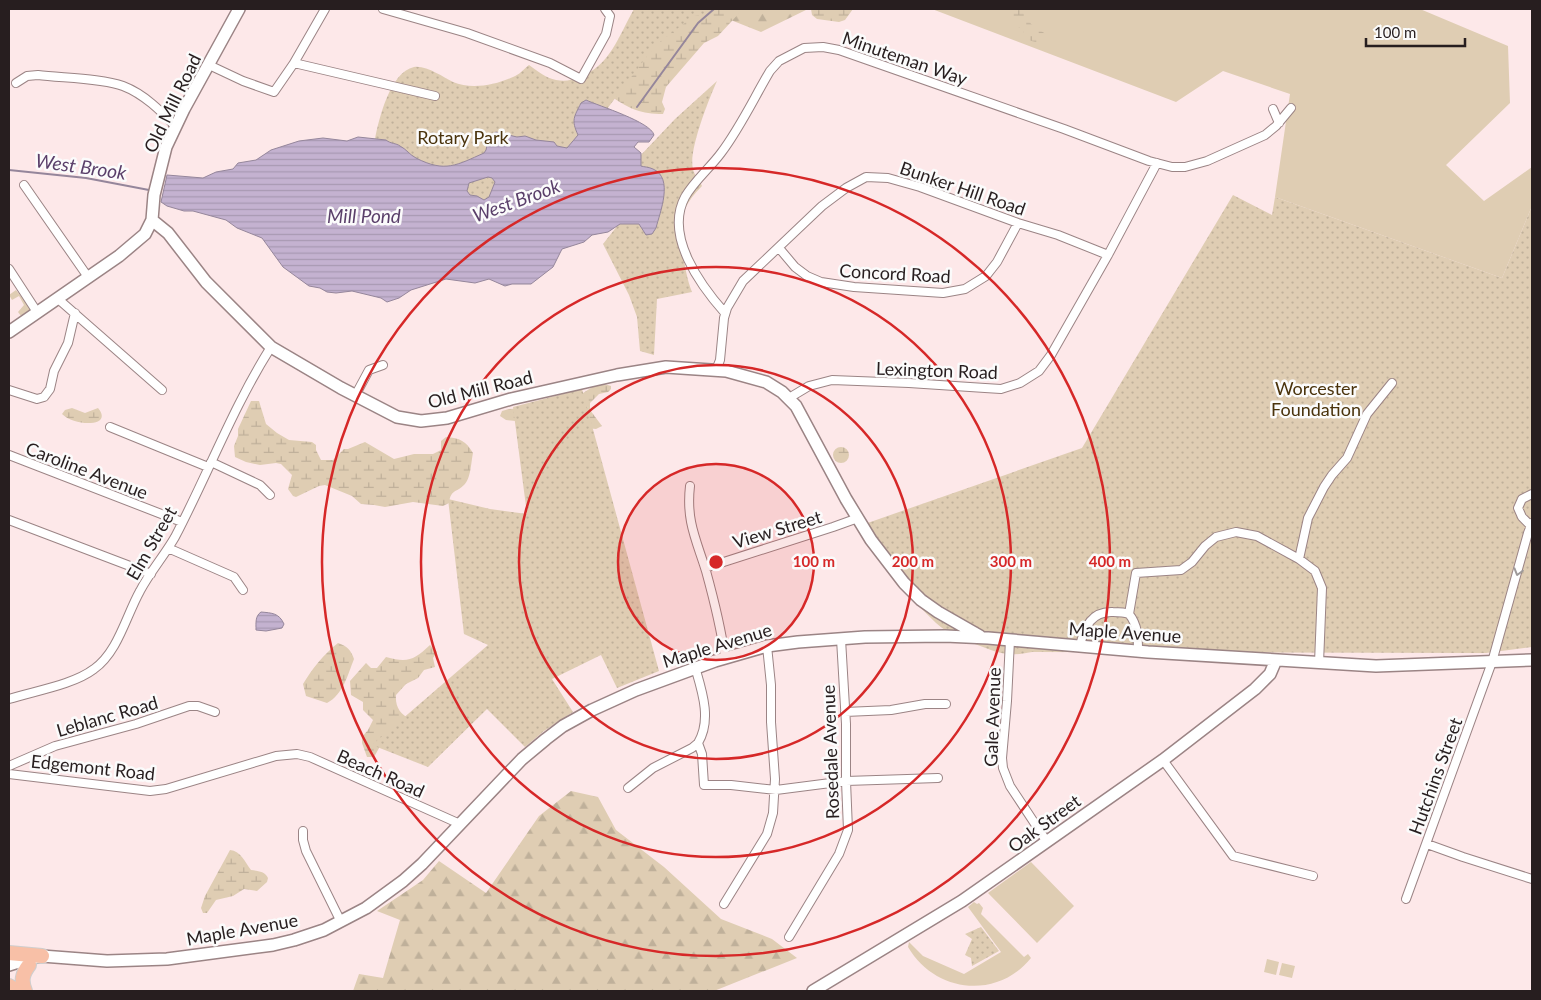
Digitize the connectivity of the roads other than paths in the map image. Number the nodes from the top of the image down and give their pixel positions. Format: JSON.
{"nodes":[{"id":1,"x":239,"y":9,"type":"edge"},
{"id":2,"x":325,"y":9,"type":"edge"},
{"id":3,"x":383,"y":9,"type":"edge"},
{"id":4,"x":605,"y":9,"type":"edge"},
{"id":5,"x":294,"y":63,"type":"junction"},
{"id":6,"x":208,"y":65,"type":"junction"},
{"id":7,"x":16,"y":83,"type":"dead end"},
{"id":8,"x":435,"y":96,"type":"dead end"},
{"id":9,"x":1291,"y":108,"type":"dead end"},
{"id":10,"x":1273,"y":109,"type":"dead end"},
{"id":11,"x":1279,"y":123,"type":"junction"},
{"id":12,"x":176,"y":127,"type":"junction"},
{"id":13,"x":1157,"y":163,"type":"junction"},
{"id":14,"x":24,"y":185,"type":"dead end"},
{"id":15,"x":152,"y":220,"type":"junction"},
{"id":16,"x":1018,"y":223,"type":"junction"},
{"id":17,"x":779,"y":248,"type":"junction"},
{"id":18,"x":1108,"y":255,"type":"junction"},
{"id":19,"x":9,"y":269,"type":"edge"},
{"id":20,"x":88,"y":277,"type":"junction"},
{"id":21,"x":57,"y":298,"type":"junction"},
{"id":22,"x":37,"y":312,"type":"junction"},
{"id":23,"x":75,"y":313,"type":"junction"},
{"id":24,"x":725,"y":313,"type":"junction"},
{"id":25,"x":9,"y":332,"type":"edge"},
{"id":26,"x":271,"y":347,"type":"junction"},
{"id":27,"x":383,"y":365,"type":"dead end"},
{"id":28,"x":716,"y":370,"type":"junction"},
{"id":29,"x":1392,"y":383,"type":"dead end"},
{"id":30,"x":9,"y":390,"type":"edge"},
{"id":31,"x":162,"y":390,"type":"dead end"},
{"id":32,"x":355,"y":396,"type":"junction"},
{"id":33,"x":789,"y":398,"type":"junction"},
{"id":34,"x":110,"y":427,"type":"dead end"},
{"id":35,"x":9,"y":457,"type":"edge"},
{"id":36,"x":209,"y":465,"type":"junction"},
{"id":37,"x":690,"y":486,"type":"dead end"},
{"id":38,"x":1532,"y":494,"type":"edge"},
{"id":39,"x":270,"y":495,"type":"dead end"},
{"id":40,"x":858,"y":518,"type":"junction"},
{"id":41,"x":9,"y":520,"type":"edge"},
{"id":42,"x":182,"y":522,"type":"junction"},
{"id":43,"x":1532,"y":524,"type":"edge"},
{"id":44,"x":168,"y":548,"type":"junction"},
{"id":45,"x":1299,"y":559,"type":"junction"},
{"id":46,"x":705,"y":568,"type":"junction"},
{"id":47,"x":151,"y":574,"type":"junction"},
{"id":48,"x":243,"y":590,"type":"dead end"},
{"id":49,"x":938,"y":612,"type":"junction"},
{"id":50,"x":1129,"y":614,"type":"junction"},
{"id":51,"x":953,"y":622,"type":"junction"},
{"id":52,"x":941,"y":636,"type":"junction"},
{"id":53,"x":953,"y":636,"type":"junction"},
{"id":54,"x":984,"y":638,"type":"junction"},
{"id":55,"x":841,"y":639,"type":"junction"},
{"id":56,"x":1010,"y":640,"type":"junction"},
{"id":57,"x":768,"y":646,"type":"junction"},
{"id":58,"x":1080,"y":646,"type":"junction"},
{"id":59,"x":1138,"y":651,"type":"junction"},
{"id":60,"x":725,"y":657,"type":"junction"},
{"id":61,"x":1276,"y":660,"type":"junction"},
{"id":62,"x":1532,"y":660,"type":"edge"},
{"id":63,"x":1319,"y":662,"type":"junction"},
{"id":64,"x":1492,"y":662,"type":"junction"},
{"id":65,"x":695,"y":668,"type":"junction"},
{"id":66,"x":9,"y":699,"type":"edge"},
{"id":67,"x":946,"y":704,"type":"dead end"},
{"id":68,"x":215,"y":712,"type":"dead end"},
{"id":69,"x":845,"y":712,"type":"junction"},
{"id":70,"x":698,"y":743,"type":"junction"},
{"id":71,"x":289,"y":754,"type":"joint"},
{"id":72,"x":1163,"y":760,"type":"junction"},
{"id":73,"x":9,"y":766,"type":"edge"},
{"id":74,"x":9,"y":774,"type":"edge"},
{"id":75,"x":938,"y":778,"type":"dead end"},
{"id":76,"x":846,"y":781,"type":"junction"},
{"id":77,"x":628,"y":788,"type":"dead end"},
{"id":78,"x":776,"y":790,"type":"junction"},
{"id":79,"x":460,"y":824,"type":"junction"},
{"id":80,"x":303,"y":831,"type":"dead end"},
{"id":81,"x":1047,"y":842,"type":"junction"},
{"id":82,"x":1427,"y":844,"type":"junction"},
{"id":83,"x":1313,"y":876,"type":"dead end"},
{"id":84,"x":1532,"y":878,"type":"edge"},
{"id":85,"x":1406,"y":899,"type":"dead end"},
{"id":86,"x":724,"y":904,"type":"dead end"},
{"id":87,"x":341,"y":922,"type":"junction"},
{"id":88,"x":789,"y":937,"type":"dead end"},
{"id":89,"x":9,"y":953,"type":"edge"},
{"id":90,"x":42,"y":956,"type":"junction"},
{"id":91,"x":62,"y":958,"type":"junction"},
{"id":92,"x":9,"y":965,"type":"edge"},
{"id":93,"x":29,"y":965,"type":"junction"},
{"id":94,"x":9,"y":971,"type":"edge"},
{"id":95,"x":9,"y":986,"type":"edge"},
{"id":96,"x":17,"y":991,"type":"edge"},
{"id":97,"x":25,"y":991,"type":"edge"},
{"id":98,"x":813,"y":991,"type":"edge"}],
"edges":[{"from":1,"to":6,"type":"main road","name":"Old Mill Road"},
{"from":2,"to":5,"type":"street"},
{"from":3,"to":4,"type":"street"},
{"from":5,"to":6,"type":"street"},
{"from":5,"to":8,"type":"street"},
{"from":6,"to":12,"type":"main road","name":"Old Mill Road"},
{"from":7,"to":12,"type":"street"},
{"from":9,"to":11,"type":"street","name":"Minuteman Way"},
{"from":10,"to":11,"type":"street"},
{"from":11,"to":13,"type":"street","name":"Minuteman Way"},
{"from":12,"to":15,"type":"main road","name":"Old Mill Road"},
{"from":13,"to":18,"type":"street"},
{"from":13,"to":24,"type":"street","name":"Minuteman Way"},
{"from":14,"to":20,"type":"street"},
{"from":15,"to":20,"type":"main road"},
{"from":15,"to":26,"type":"main road","name":"Old Mill Road"},
{"from":16,"to":17,"type":"street","name":"Bunker Hill Road"},
{"from":16,"to":17,"type":"street","name":"Concord Road"},
{"from":16,"to":18,"type":"street","name":"Bunker Hill Road"},
{"from":17,"to":24,"type":"street","name":"Bunker Hill Road"},
{"from":18,"to":33,"type":"street","name":"Lexington Road"},
{"from":19,"to":22,"type":"street"},
{"from":20,"to":21,"type":"main road"},
{"from":21,"to":22,"type":"main road"},
{"from":21,"to":23,"type":"street"},
{"from":22,"to":25,"type":"main road"},
{"from":23,"to":30,"type":"street"},
{"from":23,"to":31,"type":"street"},
{"from":24,"to":28,"type":"street","name":"Bunker Hill Road"},
{"from":26,"to":32,"type":"main road","name":"Old Mill Road"},
{"from":26,"to":36,"type":"street","name":"Elm Street"},
{"from":27,"to":32,"type":"street"},
{"from":28,"to":32,"type":"main road","name":"Old Mill Road"},
{"from":28,"to":33,"type":"main road","name":"Old Mill Road"},
{"from":29,"to":45,"type":"street"},
{"from":33,"to":40,"type":"main road","name":"Old Mill Road"},
{"from":34,"to":36,"type":"street"},
{"from":35,"to":42,"type":"street","name":"Caroline Avenue"},
{"from":36,"to":39,"type":"street"},
{"from":36,"to":42,"type":"street","name":"Elm Street"},
{"from":37,"to":46,"type":"street"},
{"from":38,"to":43,"type":"street"},
{"from":40,"to":46,"type":"street","name":"View Street"},
{"from":40,"to":49,"type":"main road","name":"Old Mill Road"},
{"from":41,"to":47,"type":"street"},
{"from":42,"to":44,"type":"street","name":"Elm Street"},
{"from":43,"to":64,"type":"street","name":"Hutchins Street","one_way":true},
{"from":44,"to":47,"type":"street","name":"Elm Street"},
{"from":44,"to":48,"type":"street"},
{"from":45,"to":50,"type":"street"},
{"from":45,"to":63,"type":"street"},
{"from":46,"to":60,"type":"street"},
{"from":47,"to":66,"type":"street","name":"Elm Street"},
{"from":49,"to":51,"type":"main road","name":"Old Mill Road"},
{"from":49,"to":52,"type":"main road"},
{"from":50,"to":58,"type":"street"},
{"from":50,"to":59,"type":"street"},
{"from":51,"to":53,"type":"main road"},
{"from":51,"to":54,"type":"main road","name":"Old Mill Road"},
{"from":52,"to":53,"type":"main road","name":"Maple Avenue"},
{"from":52,"to":55,"type":"main road","name":"Maple Avenue"},
{"from":53,"to":54,"type":"main road","name":"Maple Avenue"},
{"from":54,"to":56,"type":"main road","name":"Maple Avenue"},
{"from":55,"to":57,"type":"main road","name":"Maple Avenue"},
{"from":55,"to":69,"type":"street","name":"Rosedale Avenue"},
{"from":56,"to":58,"type":"main road","name":"Maple Avenue"},
{"from":56,"to":81,"type":"street","name":"Gale Avenue"},
{"from":57,"to":60,"type":"main road","name":"Maple Avenue"},
{"from":57,"to":78,"type":"street"},
{"from":58,"to":59,"type":"main road","name":"Maple Avenue"},
{"from":59,"to":61,"type":"main road","name":"Maple Avenue"},
{"from":60,"to":65,"type":"main road","name":"Maple Avenue"},
{"from":61,"to":63,"type":"main road","name":"Maple Avenue"},
{"from":61,"to":72,"type":"main road","name":"Oak Street"},
{"from":62,"to":64,"type":"main road","name":"Maple Avenue"},
{"from":63,"to":64,"type":"main road","name":"Maple Avenue"},
{"from":64,"to":82,"type":"street","name":"Hutchins Street"},
{"from":65,"to":70,"type":"street"},
{"from":65,"to":79,"type":"main road","name":"Maple Avenue"},
{"from":67,"to":69,"type":"street"},
{"from":68,"to":73,"type":"street","name":"Leblanc Road"},
{"from":69,"to":76,"type":"street","name":"Rosedale Avenue"},
{"from":70,"to":77,"type":"street"},
{"from":70,"to":78,"type":"street"},
{"from":71,"to":74,"type":"street","name":"Edgemont Road"},
{"from":71,"to":79,"type":"street","name":"Beach Road"},
{"from":72,"to":81,"type":"main road","name":"Oak Street"},
{"from":72,"to":83,"type":"street"},
{"from":75,"to":76,"type":"street"},
{"from":76,"to":78,"type":"street"},
{"from":76,"to":88,"type":"street","name":"Rosedale Avenue"},
{"from":78,"to":86,"type":"street"},
{"from":79,"to":87,"type":"main road","name":"Maple Avenue"},
{"from":80,"to":87,"type":"street"},
{"from":81,"to":98,"type":"main road","name":"Oak Street"},
{"from":82,"to":84,"type":"street"},
{"from":82,"to":85,"type":"street","name":"Hutchins Street"},
{"from":87,"to":91,"type":"main road","name":"Maple Avenue"},
{"from":89,"to":90,"type":"highway"},
{"from":90,"to":91,"type":"main road","name":"Maple Avenue"},
{"from":90,"to":92,"type":"main road","name":"Maple Avenue"},
{"from":91,"to":93,"type":"main road","name":"Maple Avenue"},
{"from":93,"to":94,"type":"main road","name":"Maple Avenue"},
{"from":93,"to":97,"type":"highway"},
{"from":95,"to":96,"type":"highway"}]}
